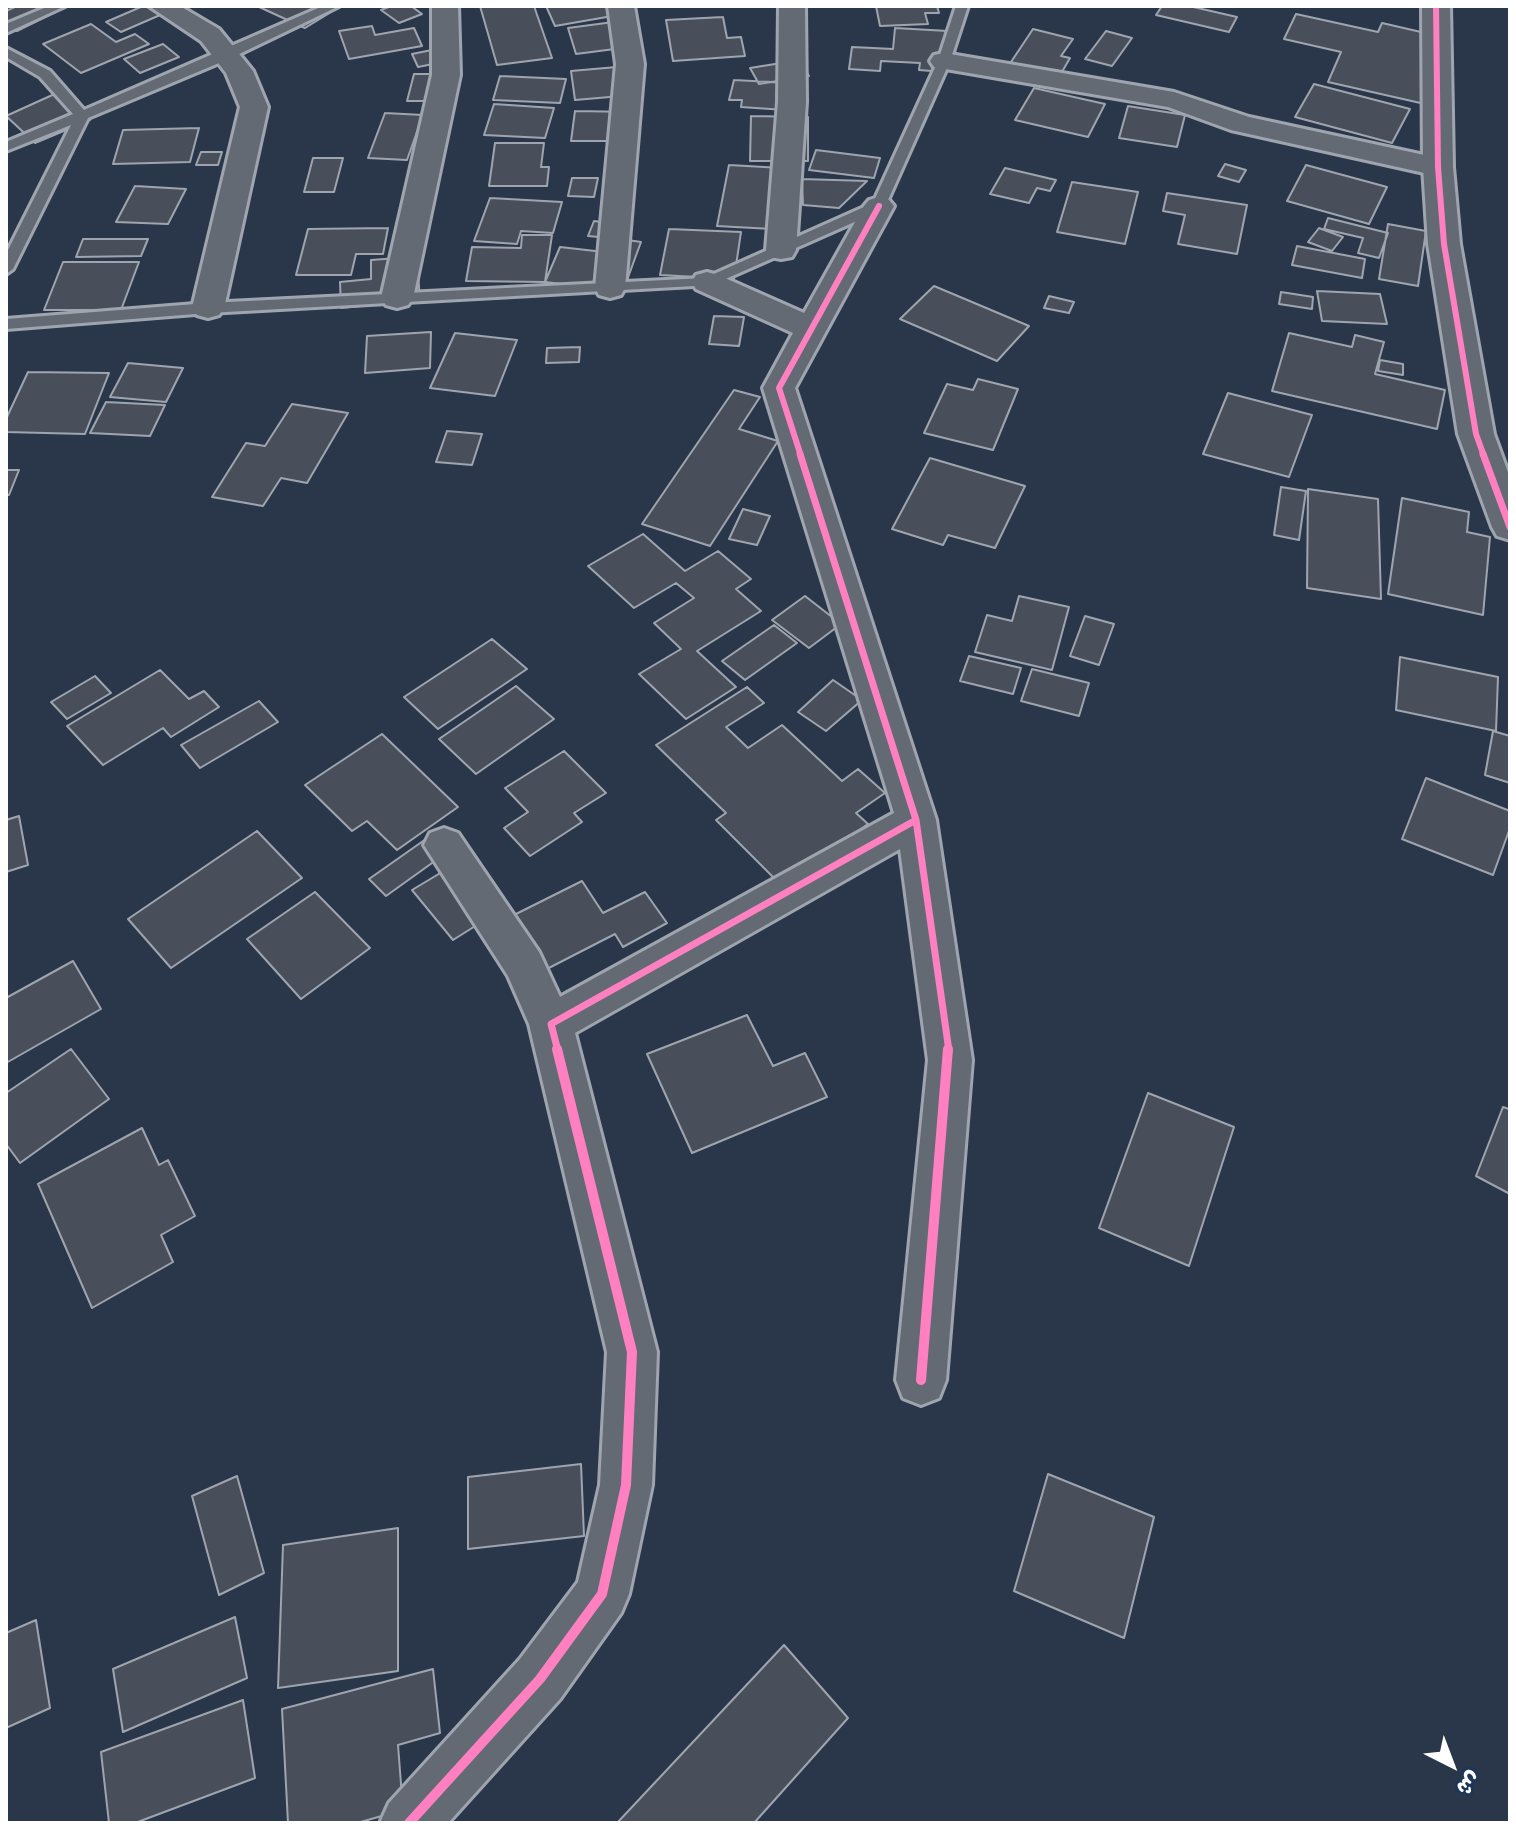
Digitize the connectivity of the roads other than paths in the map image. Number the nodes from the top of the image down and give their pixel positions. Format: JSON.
{"nodes":[{"id":1,"x":59,"y":6,"type":"edge"},
{"id":2,"x":162,"y":6,"type":"edge"},
{"id":3,"x":333,"y":6,"type":"edge"},
{"id":4,"x":445,"y":6,"type":"edge"},
{"id":5,"x":621,"y":6,"type":"edge"},
{"id":6,"x":792,"y":6,"type":"edge"},
{"id":7,"x":962,"y":6,"type":"edge"},
{"id":8,"x":1436,"y":6,"type":"edge"},
{"id":9,"x":232,"y":25,"type":"dead end"},
{"id":10,"x":6,"y":29,"type":"edge"},
{"id":11,"x":255,"y":42,"type":"junction"},
{"id":12,"x":6,"y":52,"type":"edge"},
{"id":13,"x":226,"y":55,"type":"junction"},
{"id":14,"x":944,"y":61,"type":"junction"},
{"id":15,"x":82,"y":116,"type":"junction"},
{"id":16,"x":6,"y":147,"type":"edge"},
{"id":17,"x":1438,"y":167,"type":"junction"},
{"id":18,"x":879,"y":206,"type":"junction"},
{"id":19,"x":781,"y":250,"type":"junction"},
{"id":20,"x":6,"y":269,"type":"edge"},
{"id":21,"x":707,"y":282,"type":"junction"},
{"id":22,"x":610,"y":288,"type":"junction"},
{"id":23,"x":397,"y":298,"type":"junction"},
{"id":24,"x":208,"y":308,"type":"junction"},
{"id":25,"x":6,"y":324,"type":"edge"},
{"id":26,"x":812,"y":329,"type":"junction"},
{"id":27,"x":1510,"y":527,"type":"edge"},
{"id":28,"x":916,"y":820,"type":"junction"},
{"id":29,"x":444,"y":845,"type":"dead end"},
{"id":30,"x":551,"y":1024,"type":"junction"},
{"id":31,"x":921,"y":1380,"type":"dead end"},
{"id":32,"x":409,"y":1823,"type":"edge"}],
"edges":[{"from":1,"to":10,"type":"lane"},
{"from":2,"to":13,"type":"street"},
{"from":3,"to":11,"type":"lane"},
{"from":4,"to":23,"type":"street"},
{"from":5,"to":22,"type":"street"},
{"from":6,"to":19,"type":"street"},
{"from":7,"to":14,"type":"lane"},
{"from":8,"to":17,"type":"street"},
{"from":9,"to":11,"type":"street"},
{"from":11,"to":13,"type":"lane"},
{"from":12,"to":15,"type":"lane"},
{"from":13,"to":15,"type":"lane"},
{"from":13,"to":24,"type":"street"},
{"from":14,"to":17,"type":"street"},
{"from":14,"to":18,"type":"lane"},
{"from":15,"to":16,"type":"lane"},
{"from":15,"to":20,"type":"lane"},
{"from":17,"to":27,"type":"street"},
{"from":18,"to":19,"type":"lane"},
{"from":18,"to":26,"type":"street"},
{"from":19,"to":21,"type":"lane"},
{"from":21,"to":22,"type":"lane"},
{"from":21,"to":26,"type":"street"},
{"from":22,"to":23,"type":"lane"},
{"from":23,"to":24,"type":"lane"},
{"from":24,"to":25,"type":"lane"},
{"from":26,"to":28,"type":"street"},
{"from":28,"to":30,"type":"street"},
{"from":28,"to":31,"type":"street"},
{"from":29,"to":30,"type":"street"},
{"from":30,"to":32,"type":"street"}]}
